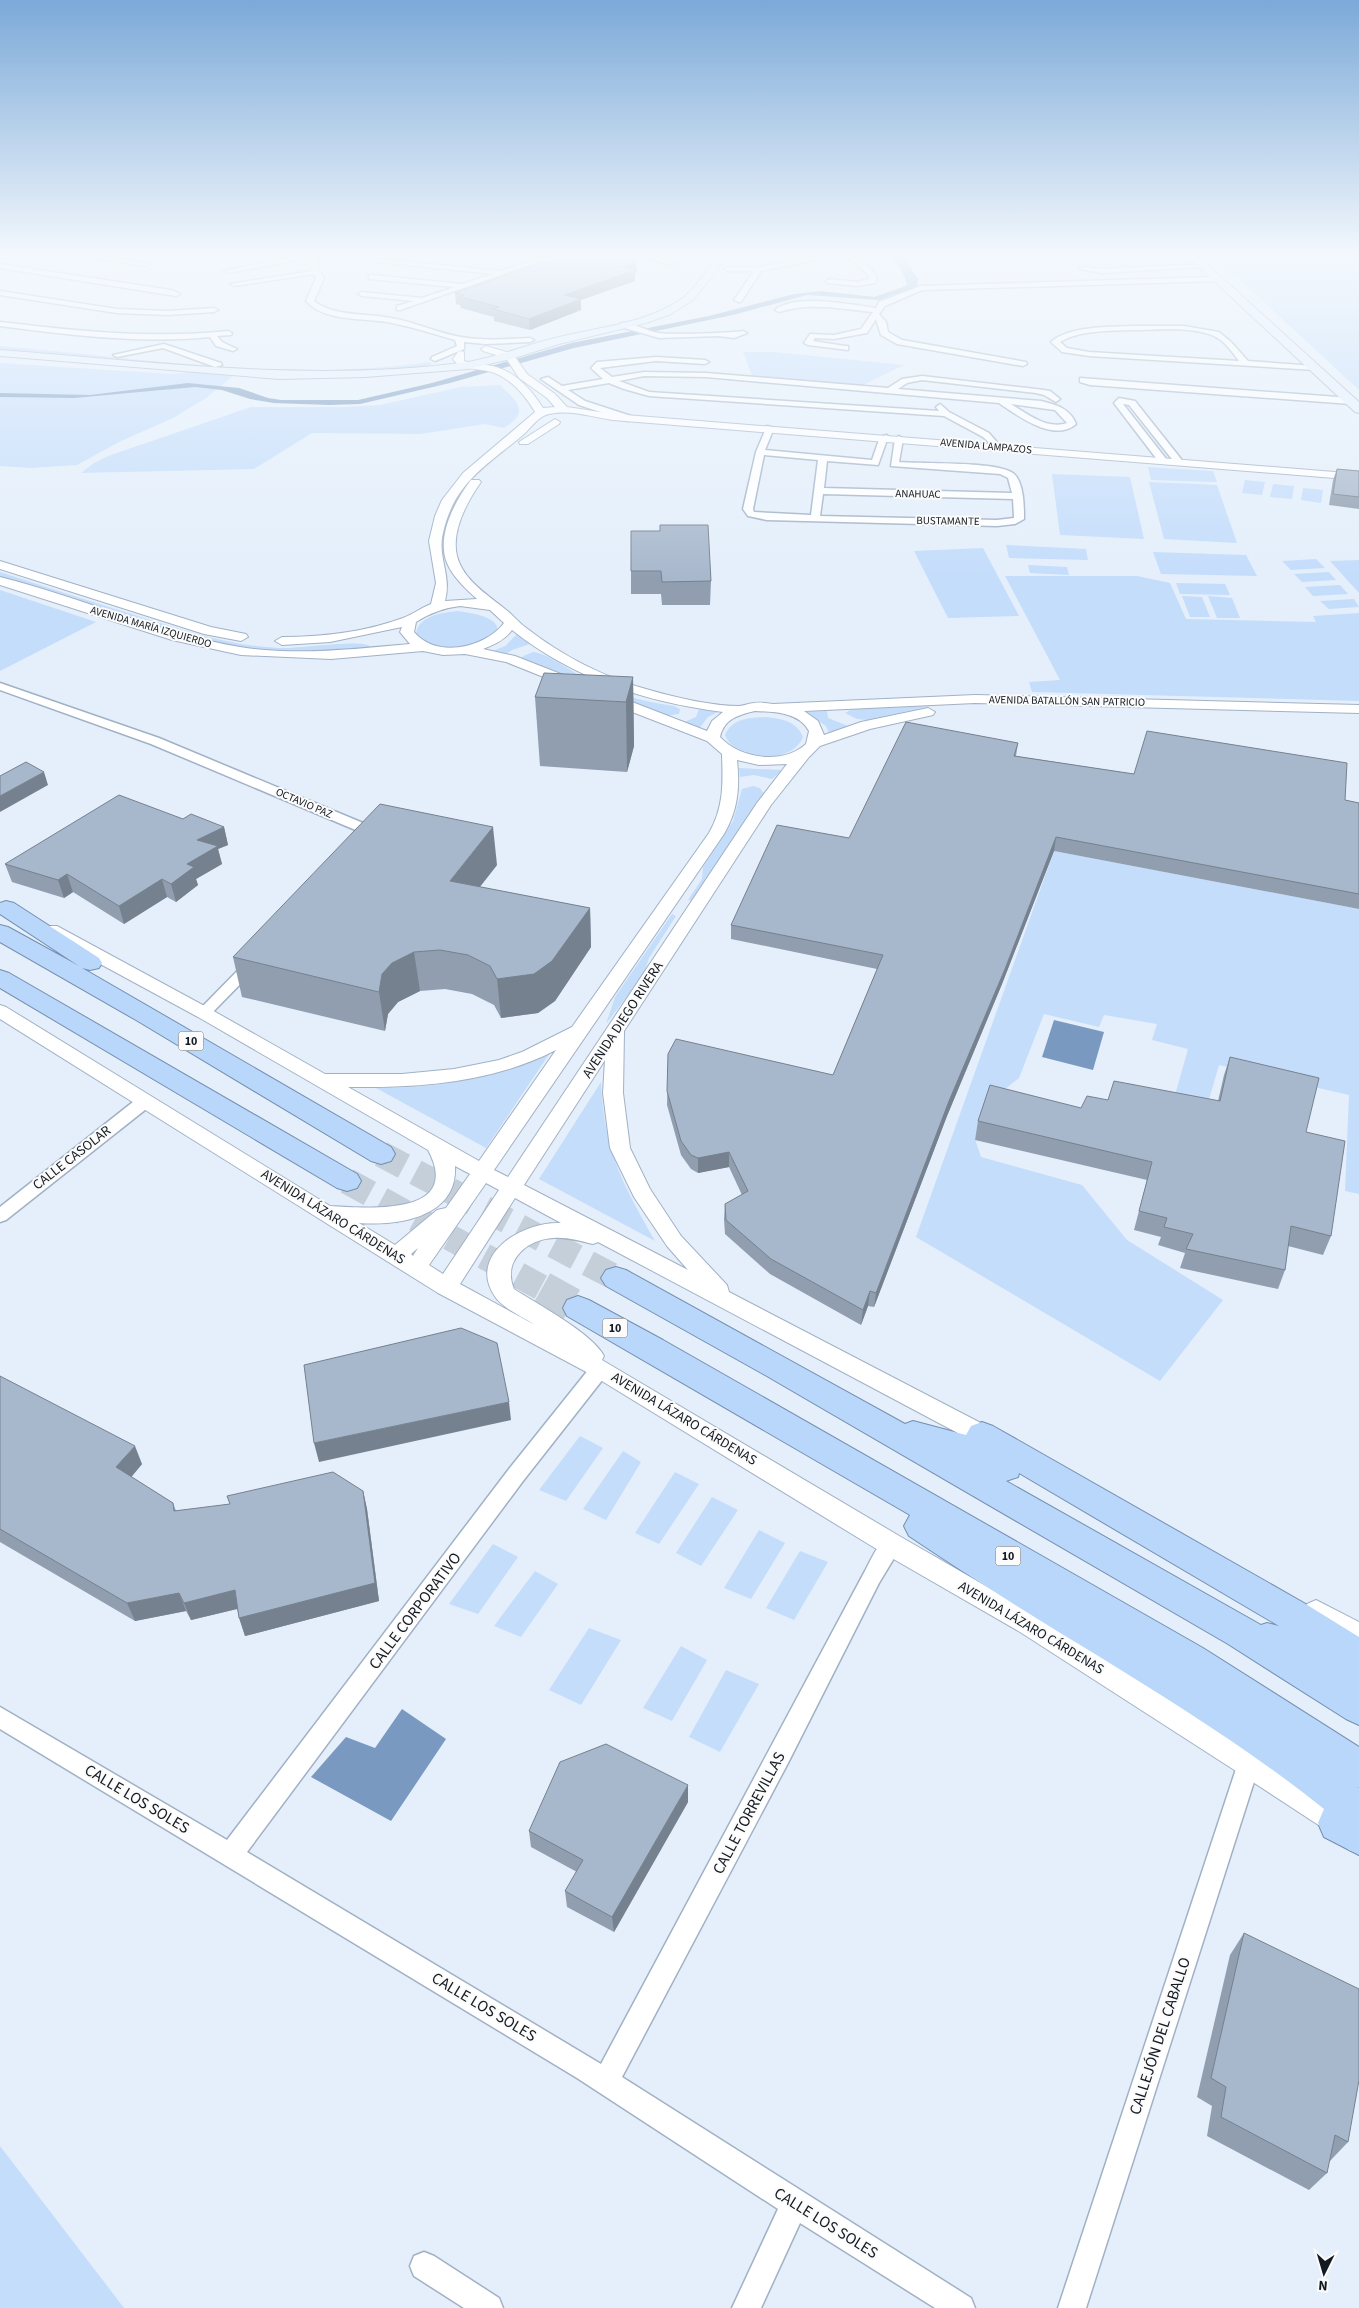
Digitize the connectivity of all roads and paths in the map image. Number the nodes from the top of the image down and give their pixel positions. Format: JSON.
{"nodes":[{"id":1,"x":136,"y":364,"type":"edge"},
{"id":2,"x":205,"y":364,"type":"edge"},
{"id":3,"x":214,"y":364,"type":"edge"},
{"id":4,"x":409,"y":364,"type":"edge"},
{"id":5,"x":419,"y":364,"type":"edge"},
{"id":6,"x":447,"y":364,"type":"edge"},
{"id":7,"x":463,"y":364,"type":"edge"},
{"id":8,"x":478,"y":364,"type":"edge"},
{"id":9,"x":515,"y":364,"type":"edge"},
{"id":10,"x":616,"y":364,"type":"edge"},
{"id":11,"x":705,"y":364,"type":"edge"},
{"id":12,"x":1242,"y":364,"type":"edge"},
{"id":13,"x":1246,"y":364,"type":"joint"},
{"id":14,"x":1310,"y":364,"type":"edge"},
{"id":15,"x":218,"y":365,"type":"junction"},
{"id":16,"x":468,"y":366,"type":"junction"},
{"id":17,"x":1315,"y":368,"type":"junction"},
{"id":18,"x":706,"y":375,"type":"junction"},
{"id":19,"x":612,"y":378,"type":"junction"},
{"id":20,"x":545,"y":379,"type":"dead end"},
{"id":21,"x":556,"y":387,"type":"junction"},
{"id":22,"x":1208,"y":389,"type":"junction"},
{"id":23,"x":891,"y":390,"type":"junction"},
{"id":24,"x":939,"y":394,"type":"junction"},
{"id":25,"x":1056,"y":399,"type":"dead end"},
{"id":26,"x":1000,"y":400,"type":"junction"},
{"id":27,"x":1351,"y":402,"type":"edge"},
{"id":28,"x":946,"y":414,"type":"junction"},
{"id":29,"x":539,"y":415,"type":"junction"},
{"id":30,"x":564,"y":416,"type":"junction"},
{"id":31,"x":628,"y":418,"type":"junction"},
{"id":32,"x":1151,"y":426,"type":"junction"},
{"id":33,"x":971,"y":427,"type":"junction"},
{"id":34,"x":1137,"y":427,"type":"junction"},
{"id":35,"x":770,"y":428,"type":"junction"},
{"id":36,"x":884,"y":438,"type":"junction"},
{"id":37,"x":899,"y":439,"type":"junction"},
{"id":38,"x":978,"y":445,"type":"junction"},
{"id":39,"x":997,"y":447,"type":"junction"},
{"id":40,"x":760,"y":452,"type":"junction"},
{"id":41,"x":824,"y":458,"type":"junction"},
{"id":42,"x":1162,"y":460,"type":"junction"},
{"id":43,"x":1178,"y":461,"type":"junction"},
{"id":44,"x":1359,"y":477,"type":"edge"},
{"id":45,"x":818,"y":491,"type":"junction"},
{"id":46,"x":1017,"y":496,"type":"junction"},
{"id":47,"x":815,"y":518,"type":"junction"},
{"id":48,"x":0,"y":565,"type":"edge"},
{"id":49,"x":0,"y":581,"type":"edge"},
{"id":50,"x":471,"y":586,"type":"junction"},
{"id":51,"x":442,"y":588,"type":"junction"},
{"id":52,"x":437,"y":606,"type":"junction"},
{"id":53,"x":492,"y":607,"type":"junction"},
{"id":54,"x":410,"y":620,"type":"junction"},
{"id":55,"x":512,"y":623,"type":"junction"},
{"id":56,"x":369,"y":632,"type":"junction"},
{"id":57,"x":545,"y":645,"type":"junction"},
{"id":58,"x":426,"y":647,"type":"junction"},
{"id":59,"x":466,"y":650,"type":"junction"},
{"id":60,"x":378,"y":651,"type":"junction"},
{"id":61,"x":518,"y":652,"type":"junction"},
{"id":62,"x":0,"y":686,"type":"edge"},
{"id":63,"x":693,"y":704,"type":"junction"},
{"id":64,"x":838,"y":705,"type":"junction"},
{"id":65,"x":774,"y":708,"type":"junction"},
{"id":66,"x":1359,"y":709,"type":"edge"},
{"id":67,"x":738,"y":710,"type":"junction"},
{"id":68,"x":1359,"y":720,"type":"edge"},
{"id":69,"x":668,"y":722,"type":"junction"},
{"id":70,"x":866,"y":725,"type":"junction"},
{"id":71,"x":712,"y":738,"type":"junction"},
{"id":72,"x":814,"y":743,"type":"junction"},
{"id":73,"x":729,"y":754,"type":"junction"},
{"id":74,"x":803,"y":754,"type":"junction"},
{"id":75,"x":363,"y":851,"type":"edge"},
{"id":76,"x":3,"y":906,"type":"edge"},
{"id":77,"x":0,"y":932,"type":"edge"},
{"id":78,"x":259,"y":957,"type":"edge"},
{"id":79,"x":0,"y":978,"type":"edge"},
{"id":80,"x":0,"y":986,"type":"edge"},
{"id":81,"x":45,"y":1004,"type":"junction"},
{"id":82,"x":0,"y":1011,"type":"edge"},
{"id":83,"x":204,"y":1013,"type":"junction"},
{"id":84,"x":145,"y":1014,"type":"junction"},
{"id":85,"x":579,"y":1031,"type":"junction"},
{"id":86,"x":616,"y":1031,"type":"junction"},
{"id":87,"x":321,"y":1080,"type":"junction"},
{"id":88,"x":144,"y":1102,"type":"junction"},
{"id":89,"x":435,"y":1144,"type":"junction"},
{"id":90,"x":381,"y":1154,"type":"tunnel mouth"},
{"id":91,"x":482,"y":1172,"type":"junction"},
{"id":92,"x":347,"y":1181,"type":"tunnel mouth"},
{"id":93,"x":514,"y":1186,"type":"junction"},
{"id":94,"x":7,"y":1201,"type":"edge"},
{"id":95,"x":461,"y":1201,"type":"junction"},
{"id":96,"x":324,"y":1212,"type":"junction"},
{"id":97,"x":0,"y":1216,"type":"edge"},
{"id":98,"x":614,"y":1241,"type":"junction"},
{"id":99,"x":395,"y":1256,"type":"junction"},
{"id":100,"x":416,"y":1268,"type":"junction"},
{"id":101,"x":616,"y":1278,"type":"tunnel mouth"},
{"id":102,"x":446,"y":1287,"type":"junction"},
{"id":103,"x":733,"y":1305,"type":"junction"},
{"id":104,"x":578,"y":1308,"type":"tunnel mouth"},
{"id":105,"x":652,"y":1349,"type":"junction"},
{"id":106,"x":600,"y":1369,"type":"junction"},
{"id":107,"x":886,"y":1429,"type":"junction"},
{"id":108,"x":982,"y":1435,"type":"junction"},
{"id":109,"x":892,"y":1545,"type":"junction"},
{"id":110,"x":1181,"y":1552,"type":"junction"},
{"id":111,"x":1241,"y":1632,"type":"junction"},
{"id":112,"x":1359,"y":1636,"type":"edge"},
{"id":113,"x":1359,"y":1657,"type":"edge"},
{"id":114,"x":1359,"y":1680,"type":"edge"},
{"id":115,"x":1359,"y":1707,"type":"edge"},
{"id":116,"x":0,"y":1717,"type":"edge"},
{"id":117,"x":1249,"y":1763,"type":"junction"},
{"id":118,"x":1359,"y":1769,"type":"edge"},
{"id":119,"x":1350,"y":1826,"type":"edge"},
{"id":120,"x":231,"y":1854,"type":"junction"},
{"id":121,"x":606,"y":2081,"type":"junction"},
{"id":122,"x":795,"y":2204,"type":"junction"},
{"id":123,"x":424,"y":2266,"type":"dead end"},
{"id":124,"x":489,"y":2308,"type":"edge"},
{"id":125,"x":746,"y":2308,"type":"edge"},
{"id":126,"x":961,"y":2308,"type":"edge"},
{"id":127,"x":1072,"y":2308,"type":"edge"}],
"edges":[{"from":1,"to":5,"type":"main road"},
{"from":2,"to":15,"type":"main road"},
{"from":3,"to":15,"type":"street"},
{"from":4,"to":15,"type":"main road"},
{"from":6,"to":16,"type":"main road"},
{"from":7,"to":16,"type":"street"},
{"from":8,"to":16,"type":"main road"},
{"from":9,"to":30,"type":"street"},
{"from":10,"to":19,"type":"street"},
{"from":11,"to":18,"type":"street"},
{"from":12,"to":13,"type":"street"},
{"from":13,"to":17,"type":"street"},
{"from":14,"to":17,"type":"main road"},
{"from":16,"to":29,"type":"street"},
{"from":17,"to":27,"type":"main road"},
{"from":18,"to":19,"type":"street"},
{"from":18,"to":23,"type":"street"},
{"from":19,"to":21,"type":"street"},
{"from":19,"to":28,"type":"street"},
{"from":20,"to":21,"type":"street"},
{"from":21,"to":31,"type":"street"},
{"from":22,"to":22,"type":"street"},
{"from":22,"to":27,"type":"street"},
{"from":23,"to":24,"type":"street"},
{"from":23,"to":25,"type":"street"},
{"from":24,"to":26,"type":"street"},
{"from":24,"to":28,"type":"street"},
{"from":26,"to":26,"type":"street"},
{"from":28,"to":33,"type":"street"},
{"from":29,"to":30,"type":"street","name":"AVENIDA LAMPAZOS"},
{"from":29,"to":30,"type":"street"},
{"from":29,"to":51,"type":"street"},
{"from":30,"to":31,"type":"street","name":"AVENIDA LAMPAZOS"},
{"from":30,"to":50,"type":"street"},
{"from":31,"to":35,"type":"street","name":"AVENIDA LAMPAZOS"},
{"from":32,"to":34,"type":"street"},
{"from":32,"to":34,"type":"street"},
{"from":32,"to":43,"type":"street"},
{"from":33,"to":38,"type":"street"},
{"from":33,"to":39,"type":"street"},
{"from":34,"to":42,"type":"street"},
{"from":35,"to":36,"type":"street","name":"AVENIDA LAMPAZOS"},
{"from":35,"to":40,"type":"street","name":"BUSTAMANTE"},
{"from":36,"to":37,"type":"street","name":"AVENIDA LAMPAZOS"},
{"from":36,"to":41,"type":"street"},
{"from":37,"to":38,"type":"street","name":"AVENIDA LAMPAZOS"},
{"from":37,"to":46,"type":"street","name":"BUSTAMANTE"},
{"from":38,"to":39,"type":"street","name":"AVENIDA LAMPAZOS"},
{"from":39,"to":42,"type":"street","name":"AVENIDA LAMPAZOS"},
{"from":40,"to":41,"type":"street"},
{"from":40,"to":47,"type":"street","name":"BUSTAMANTE"},
{"from":41,"to":45,"type":"street"},
{"from":42,"to":43,"type":"street","name":"AVENIDA LAMPAZOS"},
{"from":43,"to":44,"type":"street","name":"AVENIDA LAMPAZOS"},
{"from":45,"to":46,"type":"street","name":"ANAHUAC"},
{"from":45,"to":47,"type":"street"},
{"from":46,"to":47,"type":"street","name":"BUSTAMANTE"},
{"from":48,"to":56,"type":"street","name":"AVENIDA MARÍA IZQUIERDO"},
{"from":49,"to":60,"type":"street","name":"AVENIDA MARÍA IZQUIERDO"},
{"from":50,"to":51,"type":"street"},
{"from":50,"to":53,"type":"street"},
{"from":51,"to":52,"type":"street"},
{"from":52,"to":53,"type":"street"},
{"from":52,"to":54,"type":"street","name":"AVENIDA MARÍA IZQUIERDO"},
{"from":53,"to":55,"type":"street"},
{"from":54,"to":56,"type":"street","name":"AVENIDA MARÍA IZQUIERDO"},
{"from":54,"to":58,"type":"street"},
{"from":55,"to":57,"type":"street"},
{"from":55,"to":59,"type":"street"},
{"from":56,"to":60,"type":"street"},
{"from":57,"to":61,"type":"street"},
{"from":57,"to":63,"type":"street"},
{"from":58,"to":59,"type":"street","name":"AVENIDA MARÍA IZQUIERDO"},
{"from":58,"to":60,"type":"street","name":"AVENIDA MARÍA IZQUIERDO"},
{"from":59,"to":61,"type":"street"},
{"from":61,"to":69,"type":"street"},
{"from":62,"to":75,"type":"street","name":"OCTAVIO PAZ"},
{"from":63,"to":67,"type":"street"},
{"from":63,"to":69,"type":"street"},
{"from":64,"to":65,"type":"street","name":"AVENIDA BATALLÓN SAN PATRICIO"},
{"from":64,"to":66,"type":"street","name":"AVENIDA BATALLÓN SAN PATRICIO"},
{"from":64,"to":70,"type":"street"},
{"from":65,"to":67,"type":"street"},
{"from":65,"to":72,"type":"street"},
{"from":67,"to":71,"type":"street"},
{"from":68,"to":70,"type":"street","name":"AVENIDA BATALLÓN SAN PATRICIO"},
{"from":69,"to":71,"type":"street"},
{"from":70,"to":72,"type":"street","name":"AVENIDA BATALLÓN SAN PATRICIO"},
{"from":71,"to":73,"type":"street"},
{"from":72,"to":74,"type":"street","name":"AVENIDA DIEGO RIVERA"},
{"from":73,"to":74,"type":"street"},
{"from":73,"to":85,"type":"street","name":"AVENIDA DIEGO RIVERA"},
{"from":74,"to":86,"type":"street","name":"AVENIDA DIEGO RIVERA"},
{"from":76,"to":83,"type":"street"},
{"from":76,"to":84,"type":"highway"},
{"from":77,"to":84,"type":"highway","number":"10"},
{"from":78,"to":83,"type":"street"},
{"from":79,"to":81,"type":"highway"},
{"from":80,"to":81,"type":"highway"},
{"from":81,"to":92,"type":"highway"},
{"from":82,"to":88,"type":"street","name":"AVENIDA LÁZARO CÁRDENAS"},
{"from":83,"to":87,"type":"street"},
{"from":84,"to":90,"type":"highway","number":"10"},
{"from":85,"to":87,"type":"street"},
{"from":85,"to":91,"type":"street","name":"AVENIDA DIEGO RIVERA"},
{"from":86,"to":93,"type":"street","name":"AVENIDA DIEGO RIVERA"},
{"from":86,"to":103,"type":"street"},
{"from":87,"to":89,"type":"street"},
{"from":88,"to":94,"type":"street","name":"CALLE CASOLAR"},
{"from":88,"to":96,"type":"street","name":"AVENIDA LÁZARO CÁRDENAS"},
{"from":89,"to":91,"type":"street"},
{"from":89,"to":96,"type":"street"},
{"from":91,"to":93,"type":"street"},
{"from":91,"to":95,"type":"street","name":"AVENIDA DIEGO RIVERA"},
{"from":93,"to":98,"type":"street"},
{"from":93,"to":102,"type":"street","name":"AVENIDA DIEGO RIVERA"},
{"from":94,"to":97,"type":"street","name":"CALLE CASOLAR"},
{"from":95,"to":99,"type":"street"},
{"from":95,"to":100,"type":"street","name":"AVENIDA DIEGO RIVERA"},
{"from":96,"to":99,"type":"street","name":"AVENIDA LÁZARO CÁRDENAS"},
{"from":98,"to":103,"type":"street"},
{"from":98,"to":106,"type":"street"},
{"from":99,"to":100,"type":"street","name":"AVENIDA LÁZARO CÁRDENAS"},
{"from":100,"to":102,"type":"street","name":"AVENIDA LÁZARO CÁRDENAS"},
{"from":101,"to":107,"type":"highway"},
{"from":102,"to":106,"type":"street","name":"AVENIDA LÁZARO CÁRDENAS"},
{"from":103,"to":108,"type":"street"},
{"from":104,"to":105,"type":"highway","number":"10"},
{"from":105,"to":118,"type":"highway","number":"10"},
{"from":105,"to":119,"type":"highway"},
{"from":106,"to":109,"type":"street","name":"AVENIDA LÁZARO CÁRDENAS"},
{"from":106,"to":120,"type":"street","name":"CALLE CORPORATIVO"},
{"from":107,"to":110,"type":"highway"},
{"from":107,"to":111,"type":"highway"},
{"from":108,"to":110,"type":"highway"},
{"from":108,"to":112,"type":"street"},
{"from":109,"to":117,"type":"street","name":"AVENIDA LÁZARO CÁRDENAS"},
{"from":109,"to":121,"type":"street","name":"CALLE TORREVILLAS"},
{"from":110,"to":113,"type":"highway"},
{"from":111,"to":114,"type":"highway"},
{"from":111,"to":115,"type":"highway"},
{"from":116,"to":120,"type":"street","name":"CALLE LOS SOLES"},
{"from":117,"to":119,"type":"street","name":"AVENIDA LÁZARO CÁRDENAS"},
{"from":117,"to":127,"type":"street","name":"CALLEJÓN DEL CABALLO"},
{"from":120,"to":121,"type":"street","name":"CALLE LOS SOLES"},
{"from":121,"to":122,"type":"street","name":"CALLE LOS SOLES"},
{"from":122,"to":125,"type":"street"},
{"from":122,"to":126,"type":"street","name":"CALLE LOS SOLES"},
{"from":123,"to":124,"type":"street"}]}
